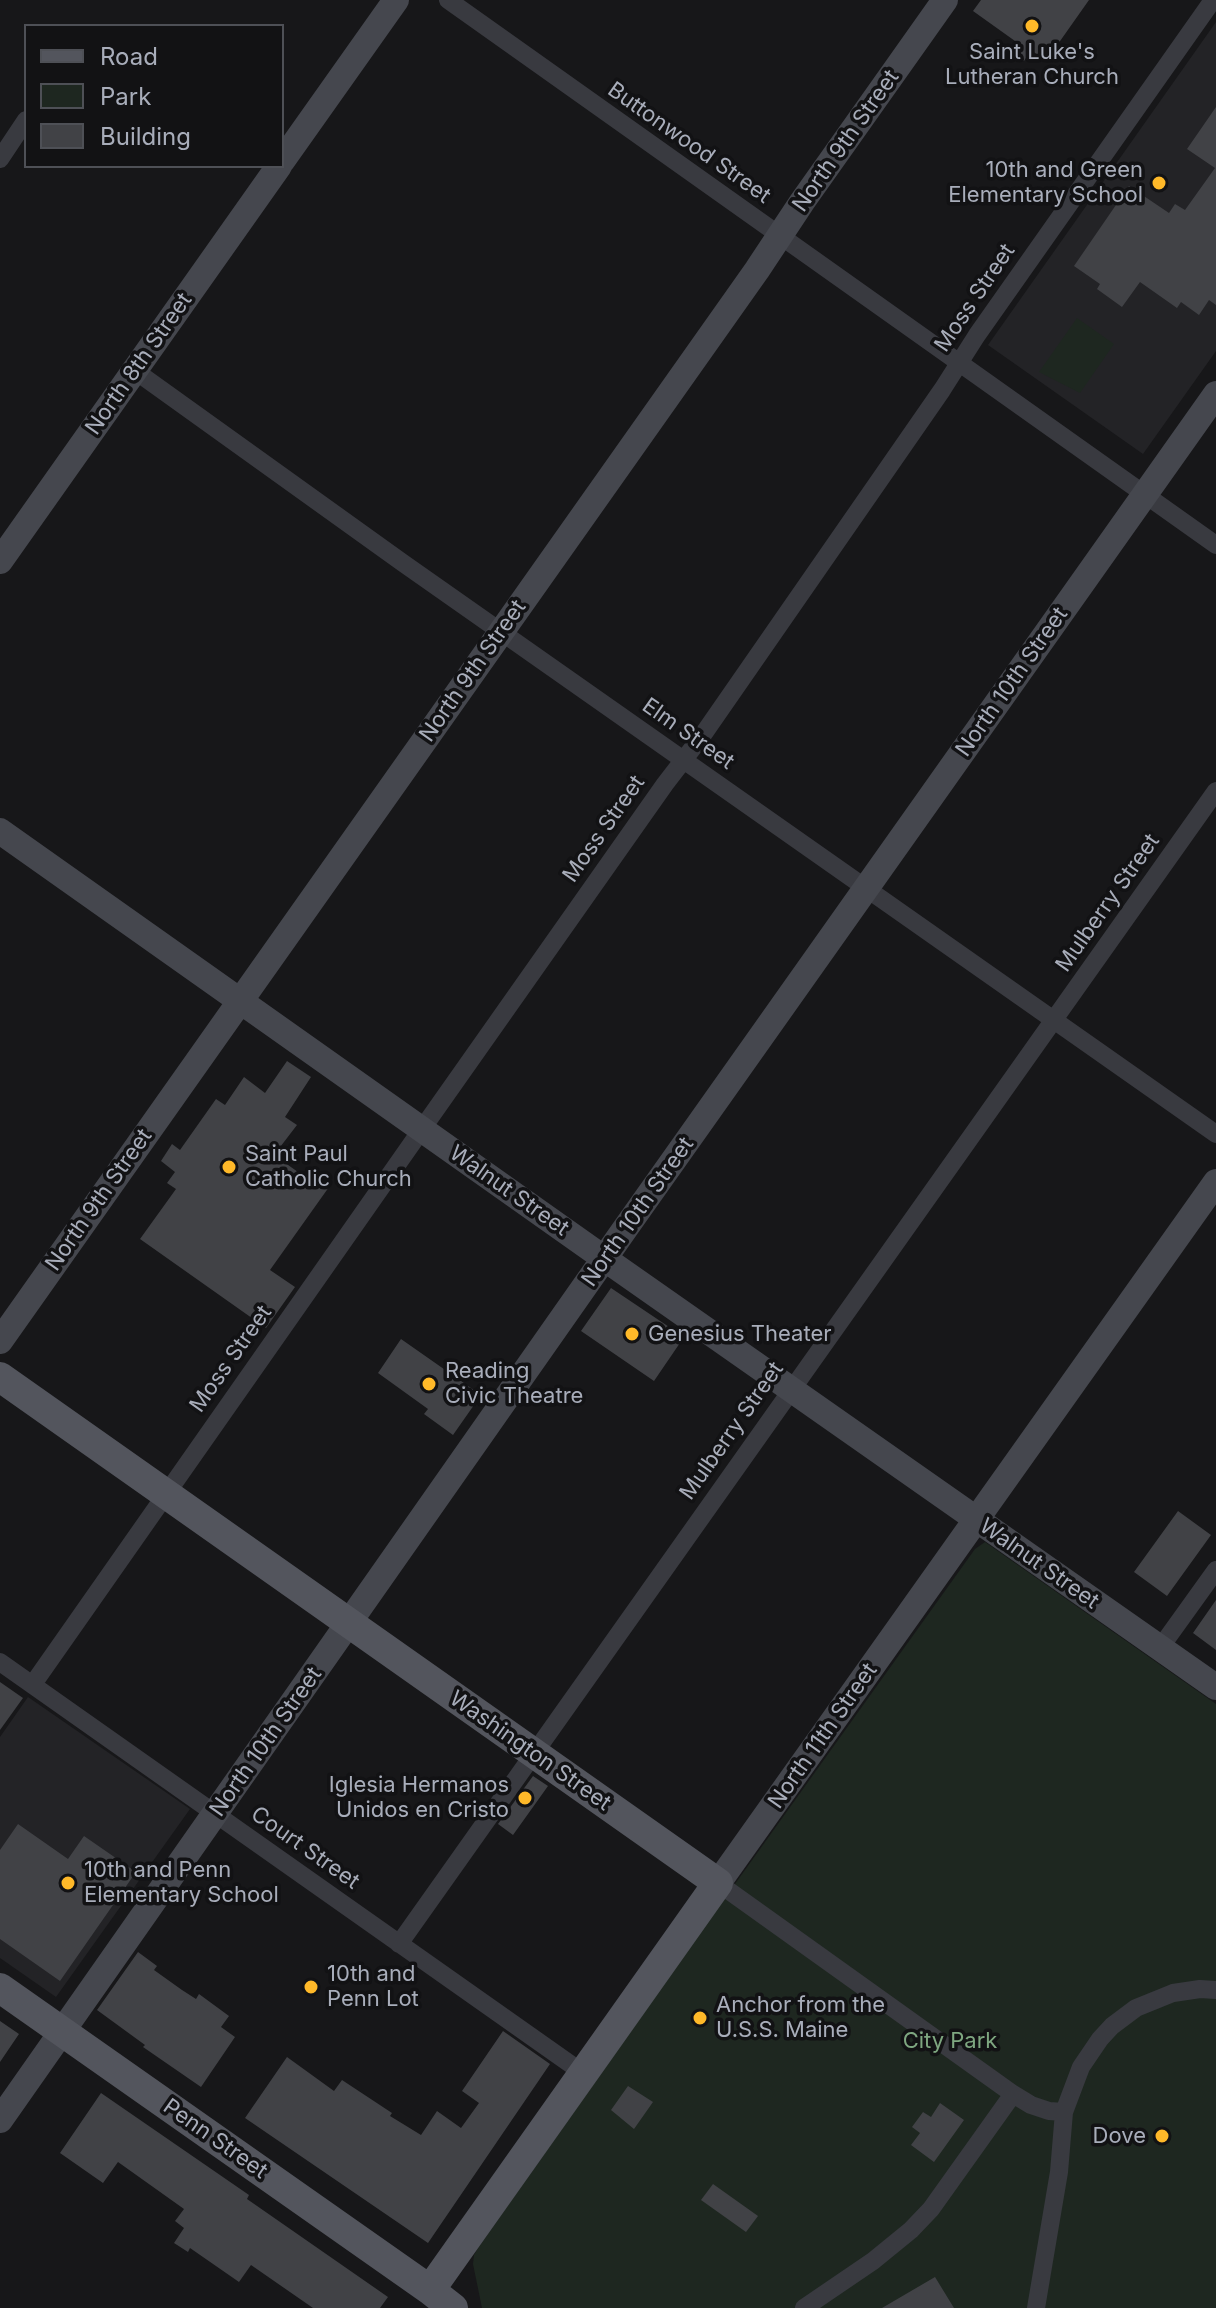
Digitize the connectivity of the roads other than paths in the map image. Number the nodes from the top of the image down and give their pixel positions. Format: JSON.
{"nodes":[{"id":1,"x":396,"y":0,"type":"edge"},
{"id":2,"x":448,"y":0,"type":"edge"},
{"id":3,"x":945,"y":0,"type":"edge"},
{"id":4,"x":1213,"y":0,"type":"edge"},
{"id":5,"x":24,"y":123,"type":"edge"},
{"id":6,"x":284,"y":158,"type":"edge"},
{"id":7,"x":0,"y":159,"type":"edge"},
{"id":8,"x":277,"y":168,"type":"edge"},
{"id":9,"x":779,"y":237,"type":"junction"},
{"id":10,"x":959,"y":364,"type":"junction"},
{"id":11,"x":134,"y":370,"type":"junction"},
{"id":12,"x":1216,"y":394,"type":"edge"},
{"id":13,"x":1145,"y":495,"type":"junction"},
{"id":14,"x":1216,"y":545,"type":"edge"},
{"id":15,"x":0,"y":561,"type":"edge"},
{"id":16,"x":500,"y":632,"type":"junction"},
{"id":17,"x":684,"y":760,"type":"junction"},
{"id":18,"x":1216,"y":791,"type":"edge"},
{"id":19,"x":0,"y":831,"type":"edge"},
{"id":20,"x":866,"y":888,"type":"junction"},
{"id":21,"x":240,"y":1001,"type":"junction"},
{"id":22,"x":1054,"y":1021,"type":"junction"},
{"id":23,"x":422,"y":1129,"type":"junction"},
{"id":24,"x":1216,"y":1134,"type":"edge"},
{"id":25,"x":1216,"y":1182,"type":"edge"},
{"id":26,"x":605,"y":1259,"type":"junction"},
{"id":27,"x":0,"y":1341,"type":"edge"},
{"id":28,"x":0,"y":1377,"type":"edge"},
{"id":29,"x":790,"y":1390,"type":"junction"},
{"id":30,"x":165,"y":1494,"type":"junction"},
{"id":31,"x":976,"y":1520,"type":"junction"},
{"id":32,"x":1216,"y":1570,"type":"edge"},
{"id":33,"x":349,"y":1624,"type":"junction"},
{"id":34,"x":1160,"y":1648,"type":"junction"},
{"id":35,"x":0,"y":1662,"type":"edge"},
{"id":36,"x":33,"y":1684,"type":"junction"},
{"id":37,"x":1216,"y":1687,"type":"edge"},
{"id":38,"x":534,"y":1755,"type":"junction"},
{"id":39,"x":215,"y":1814,"type":"junction"},
{"id":40,"x":718,"y":1883,"type":"junction"},
{"id":41,"x":399,"y":1944,"type":"junction"},
{"id":42,"x":0,"y":1988,"type":"edge"},
{"id":43,"x":1216,"y":1990,"type":"edge"},
{"id":44,"x":62,"y":2031,"type":"junction"},
{"id":45,"x":583,"y":2073,"type":"junction"},
{"id":46,"x":1013,"y":2094,"type":"junction"},
{"id":47,"x":1064,"y":2112,"type":"junction"},
{"id":48,"x":0,"y":2120,"type":"edge"},
{"id":49,"x":433,"y":2302,"type":"edge"},
{"id":50,"x":804,"y":2308,"type":"edge"},
{"id":51,"x":1036,"y":2308,"type":"edge"}],
"edges":[{"from":1,"to":6,"type":"street","name":"North 8th Street"},
{"from":2,"to":9,"type":"street","name":"Buttonwood Street"},
{"from":3,"to":9,"type":"street","name":"North 9th Street"},
{"from":4,"to":10,"type":"street","name":"Moss Street"},
{"from":5,"to":7,"type":"street"},
{"from":8,"to":11,"type":"street","name":"North 8th Street"},
{"from":9,"to":10,"type":"street","name":"Buttonwood Street"},
{"from":9,"to":16,"type":"street","name":"North 9th Street"},
{"from":10,"to":13,"type":"street","name":"Buttonwood Street"},
{"from":10,"to":17,"type":"street","name":"Moss Street"},
{"from":11,"to":15,"type":"street","name":"North 8th Street"},
{"from":11,"to":16,"type":"street","name":"Elm Street"},
{"from":12,"to":13,"type":"street","name":"North 10th Street"},
{"from":13,"to":14,"type":"street","name":"Buttonwood Street"},
{"from":13,"to":20,"type":"street","name":"North 10th Street"},
{"from":16,"to":17,"type":"street","name":"Elm Street"},
{"from":16,"to":21,"type":"street","name":"North 9th Street"},
{"from":17,"to":20,"type":"street","name":"Elm Street"},
{"from":17,"to":23,"type":"street","name":"Moss Street"},
{"from":18,"to":22,"type":"street","name":"Mulberry Street"},
{"from":19,"to":21,"type":"street","name":"Walnut Street"},
{"from":20,"to":22,"type":"street","name":"Elm Street"},
{"from":20,"to":26,"type":"street","name":"North 10th Street"},
{"from":21,"to":23,"type":"street","name":"Walnut Street"},
{"from":21,"to":27,"type":"street","name":"North 9th Street"},
{"from":22,"to":24,"type":"street","name":"Elm Street"},
{"from":22,"to":29,"type":"street","name":"Mulberry Street"},
{"from":23,"to":26,"type":"street","name":"Walnut Street"},
{"from":23,"to":30,"type":"street","name":"Moss Street"},
{"from":25,"to":31,"type":"street","name":"North 11th Street"},
{"from":26,"to":29,"type":"street","name":"Walnut Street"},
{"from":26,"to":33,"type":"street","name":"North 10th Street"},
{"from":28,"to":30,"type":"main road","name":"Washington Street"},
{"from":29,"to":31,"type":"street","name":"Walnut Street"},
{"from":29,"to":38,"type":"street","name":"Mulberry Street"},
{"from":30,"to":33,"type":"main road","name":"Washington Street"},
{"from":30,"to":36,"type":"street","name":"Moss Street"},
{"from":31,"to":34,"type":"street","name":"Walnut Street"},
{"from":31,"to":40,"type":"street","name":"North 11th Street"},
{"from":32,"to":34,"type":"street"},
{"from":33,"to":38,"type":"main road","name":"Washington Street"},
{"from":33,"to":39,"type":"street","name":"North 10th Street"},
{"from":34,"to":37,"type":"street","name":"Walnut Street"},
{"from":35,"to":36,"type":"street","name":"Court Street"},
{"from":36,"to":39,"type":"street","name":"Court Street"},
{"from":38,"to":40,"type":"main road","name":"Washington Street"},
{"from":38,"to":41,"type":"street","name":"Mulberry Street"},
{"from":39,"to":41,"type":"street","name":"Court Street"},
{"from":39,"to":44,"type":"street","name":"North 10th Street"},
{"from":40,"to":45,"type":"main road","name":"North 11th Street"},
{"from":40,"to":46,"type":"street","name":"Washington Street"},
{"from":41,"to":45,"type":"street","name":"Court Street"},
{"from":42,"to":44,"type":"main road","name":"Penn Street"},
{"from":43,"to":47,"type":"street"},
{"from":44,"to":48,"type":"street","name":"North 10th Street"},
{"from":44,"to":49,"type":"main road","name":"Penn Street"},
{"from":45,"to":49,"type":"main road","name":"North 11th Street"},
{"from":46,"to":47,"type":"street","name":"Washington Street"},
{"from":46,"to":50,"type":"street"},
{"from":47,"to":51,"type":"street"}]}
